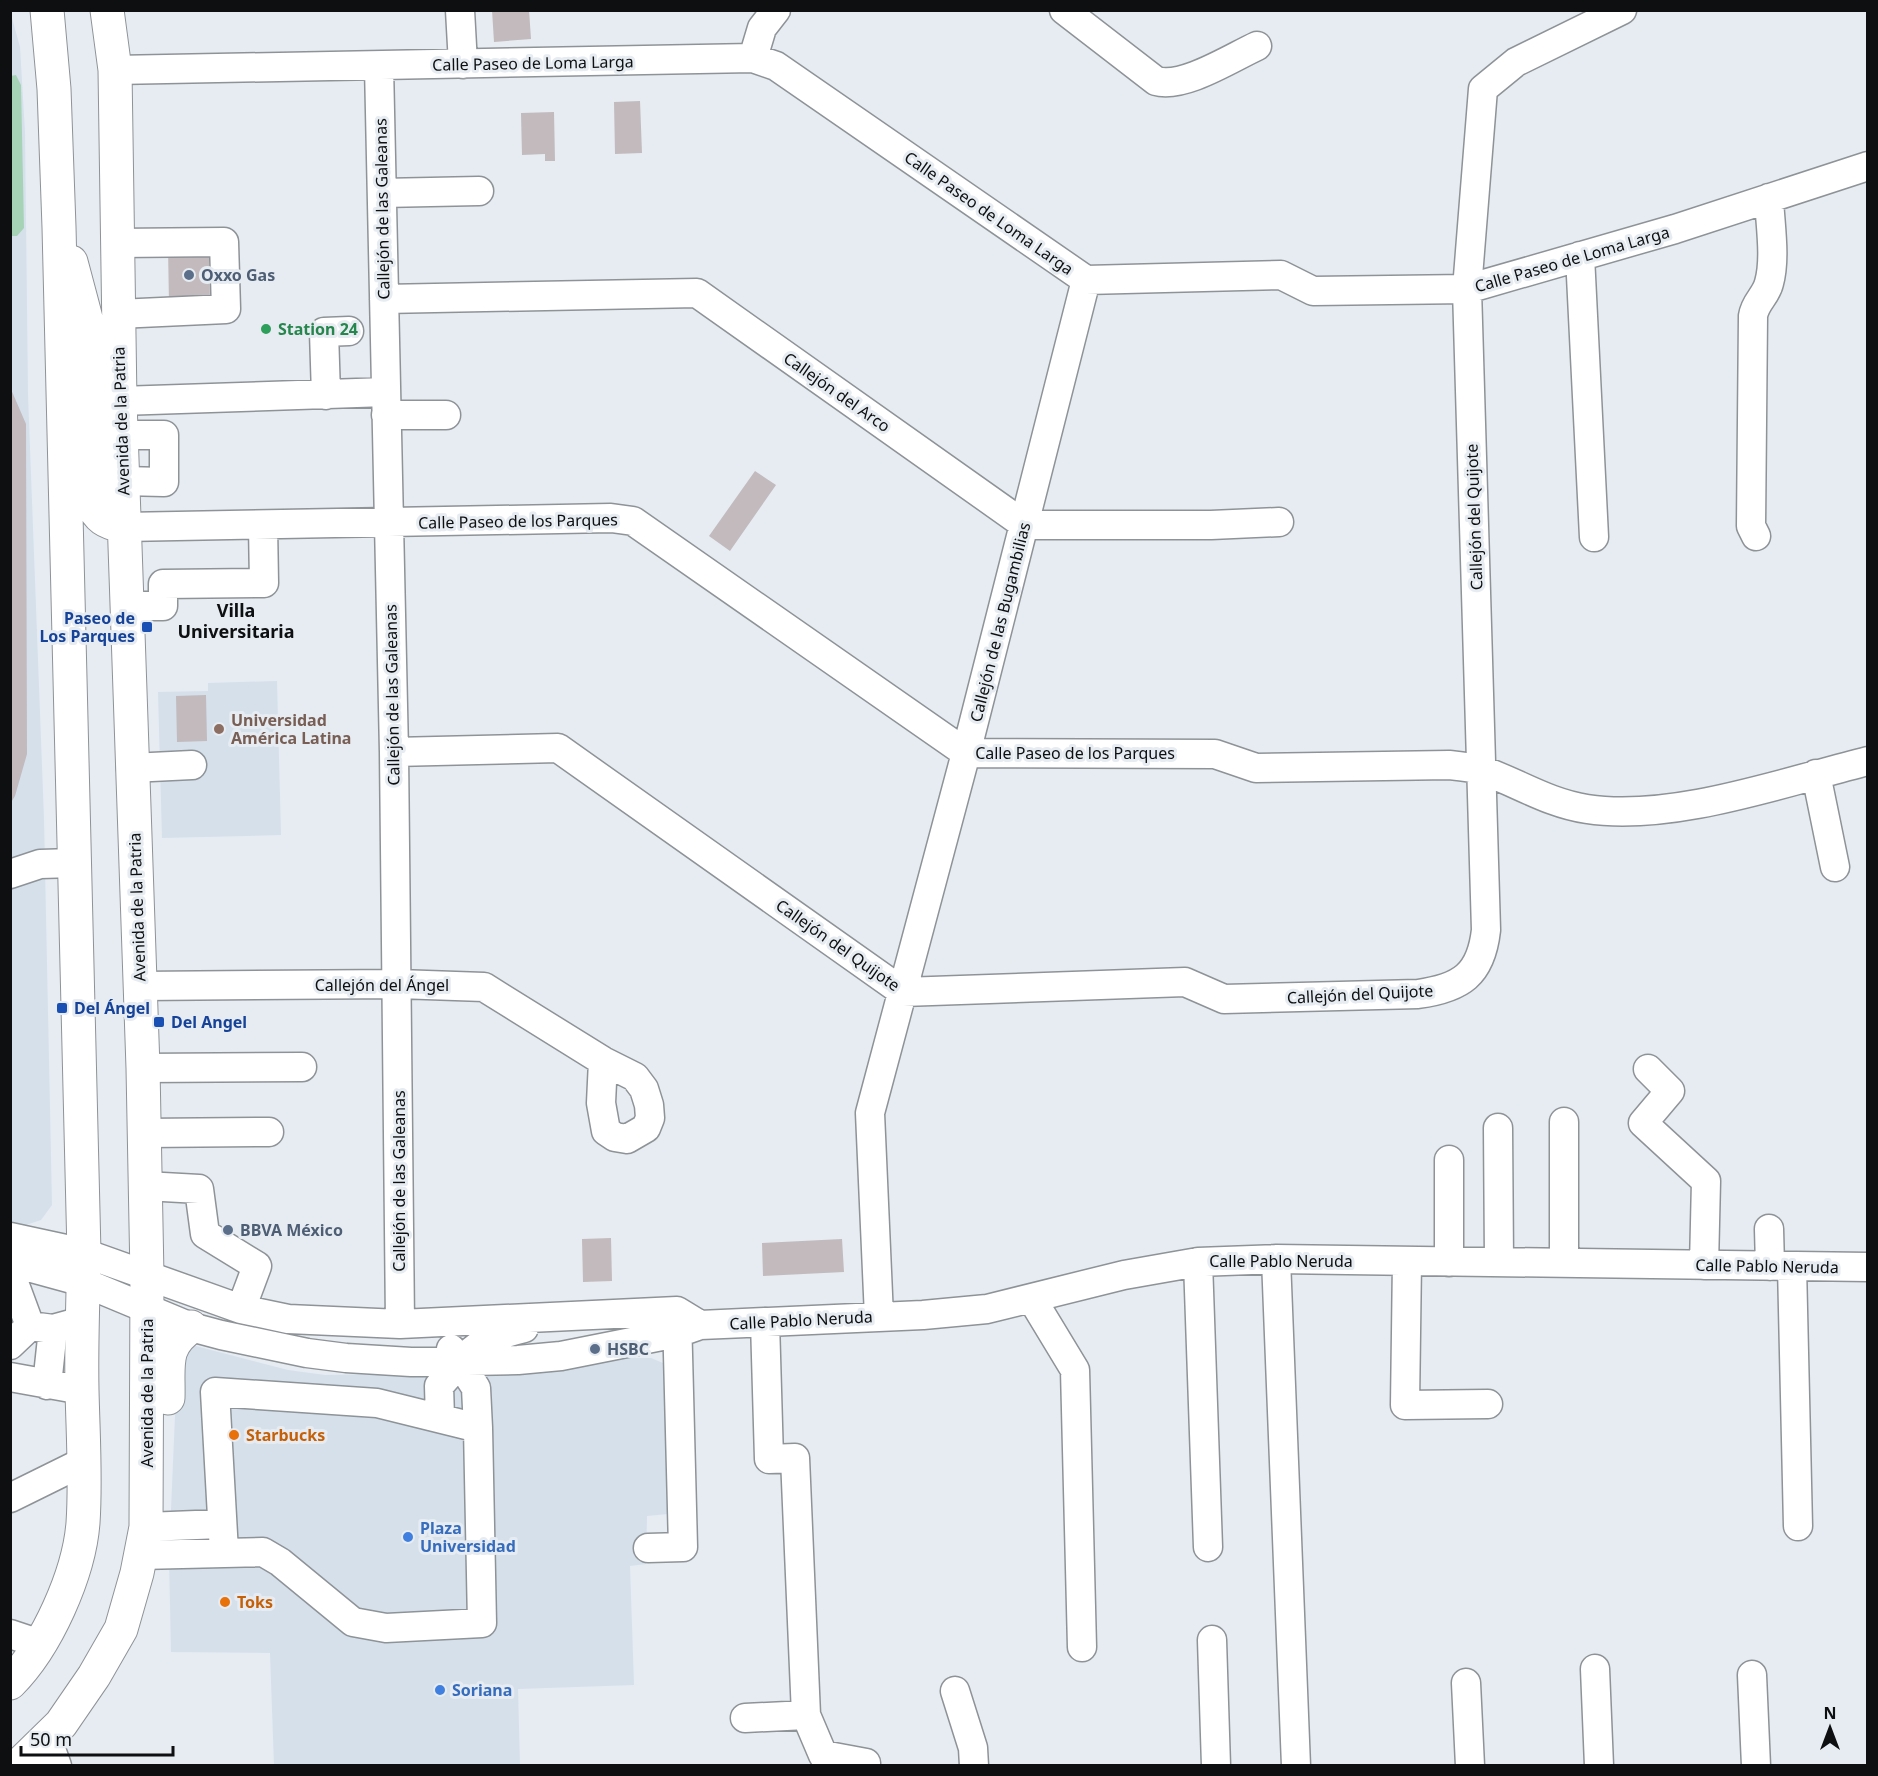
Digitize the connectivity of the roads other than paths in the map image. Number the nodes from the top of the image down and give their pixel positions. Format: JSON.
{"nodes":[{"id":1,"x":47,"y":10,"type":"edge"},
{"id":2,"x":107,"y":10,"type":"edge"},
{"id":3,"x":460,"y":10,"type":"edge"},
{"id":4,"x":776,"y":10,"type":"edge"},
{"id":5,"x":1064,"y":10,"type":"edge"},
{"id":6,"x":1622,"y":10,"type":"edge"},
{"id":7,"x":1257,"y":46,"type":"dead end"},
{"id":8,"x":753,"y":58,"type":"junction"},
{"id":9,"x":463,"y":64,"type":"junction"},
{"id":10,"x":379,"y":66,"type":"junction"},
{"id":11,"x":115,"y":70,"type":"junction"},
{"id":12,"x":1868,"y":166,"type":"edge"},
{"id":13,"x":479,"y":191,"type":"dead end"},
{"id":14,"x":382,"y":194,"type":"junction"},
{"id":15,"x":1769,"y":198,"type":"junction"},
{"id":16,"x":59,"y":227,"type":"junction"},
{"id":17,"x":117,"y":243,"type":"junction"},
{"id":18,"x":1580,"y":256,"type":"junction"},
{"id":19,"x":1086,"y":280,"type":"junction"},
{"id":20,"x":1467,"y":289,"type":"junction"},
{"id":21,"x":384,"y":299,"type":"junction"},
{"id":22,"x":118,"y":314,"type":"junction"},
{"id":23,"x":349,"y":331,"type":"dead end"},
{"id":24,"x":326,"y":395,"type":"junction"},
{"id":25,"x":120,"y":401,"type":"junction"},
{"id":26,"x":386,"y":404,"type":"junction"},
{"id":27,"x":446,"y":415,"type":"dead end"},
{"id":28,"x":121,"y":435,"type":"junction"},
{"id":29,"x":123,"y":481,"type":"junction"},
{"id":30,"x":1279,"y":522,"type":"dead end"},
{"id":31,"x":388,"y":523,"type":"junction"},
{"id":32,"x":263,"y":525,"type":"junction"},
{"id":33,"x":1025,"y":525,"type":"junction"},
{"id":34,"x":124,"y":527,"type":"junction"},
{"id":35,"x":1756,"y":536,"type":"dead end"},
{"id":36,"x":1594,"y":537,"type":"dead end"},
{"id":37,"x":126,"y":606,"type":"junction"},
{"id":38,"x":394,"y":752,"type":"junction"},
{"id":39,"x":966,"y":753,"type":"junction"},
{"id":40,"x":1868,"y":761,"type":"edge"},
{"id":41,"x":192,"y":765,"type":"dead end"},
{"id":42,"x":131,"y":768,"type":"junction"},
{"id":43,"x":1480,"y":770,"type":"junction"},
{"id":44,"x":1816,"y":774,"type":"junction"},
{"id":45,"x":74,"y":863,"type":"junction"},
{"id":46,"x":1835,"y":867,"type":"dead end"},
{"id":47,"x":10,"y":874,"type":"edge"},
{"id":48,"x":398,"y":984,"type":"junction"},
{"id":49,"x":140,"y":986,"type":"junction"},
{"id":50,"x":903,"y":992,"type":"junction"},
{"id":51,"x":603,"y":1060,"type":"dead end"},
{"id":52,"x":302,"y":1067,"type":"dead end"},
{"id":53,"x":142,"y":1068,"type":"junction"},
{"id":54,"x":1648,"y":1069,"type":"dead end"},
{"id":55,"x":1564,"y":1122,"type":"dead end"},
{"id":56,"x":1498,"y":1128,"type":"dead end"},
{"id":57,"x":269,"y":1132,"type":"dead end"},
{"id":58,"x":144,"y":1133,"type":"junction"},
{"id":59,"x":1449,"y":1160,"type":"dead end"},
{"id":60,"x":145,"y":1186,"type":"junction"},
{"id":61,"x":1769,"y":1229,"type":"dead end"},
{"id":62,"x":10,"y":1237,"type":"edge"},
{"id":63,"x":1276,"y":1259,"type":"junction"},
{"id":64,"x":1407,"y":1261,"type":"junction"},
{"id":65,"x":1198,"y":1262,"type":"junction"},
{"id":66,"x":1449,"y":1262,"type":"junction"},
{"id":67,"x":1498,"y":1262,"type":"junction"},
{"id":68,"x":1564,"y":1263,"type":"junction"},
{"id":69,"x":1704,"y":1265,"type":"junction"},
{"id":70,"x":1781,"y":1266,"type":"junction"},
{"id":71,"x":1868,"y":1267,"type":"edge"},
{"id":72,"x":83,"y":1268,"type":"junction"},
{"id":73,"x":147,"y":1276,"type":"junction"},
{"id":74,"x":15,"y":1277,"type":"edge"},
{"id":75,"x":1032,"y":1299,"type":"junction"},
{"id":76,"x":147,"y":1309,"type":"junction"},
{"id":77,"x":241,"y":1309,"type":"junction"},
{"id":78,"x":556,"y":1315,"type":"junction"},
{"id":79,"x":879,"y":1317,"type":"junction"},
{"id":80,"x":320,"y":1322,"type":"junction"},
{"id":81,"x":765,"y":1322,"type":"junction"},
{"id":82,"x":684,"y":1323,"type":"junction"},
{"id":83,"x":400,"y":1324,"type":"junction"},
{"id":84,"x":191,"y":1327,"type":"junction"},
{"id":85,"x":44,"y":1330,"type":"edge"},
{"id":86,"x":460,"y":1362,"type":"junction"},
{"id":87,"x":10,"y":1377,"type":"edge"},
{"id":88,"x":47,"y":1385,"type":"junction"},
{"id":89,"x":82,"y":1390,"type":"junction"},
{"id":90,"x":1488,"y":1404,"type":"dead end"},
{"id":91,"x":440,"y":1418,"type":"junction"},
{"id":92,"x":478,"y":1428,"type":"junction"},
{"id":93,"x":85,"y":1461,"type":"junction"},
{"id":94,"x":10,"y":1498,"type":"edge"},
{"id":95,"x":220,"y":1524,"type":"junction"},
{"id":96,"x":1798,"y":1526,"type":"dead end"},
{"id":97,"x":144,"y":1530,"type":"junction"},
{"id":98,"x":1208,"y":1547,"type":"dead end"},
{"id":99,"x":648,"y":1548,"type":"dead end"},
{"id":100,"x":224,"y":1552,"type":"junction"},
{"id":101,"x":25,"y":1639,"type":"edge"},
{"id":102,"x":1212,"y":1640,"type":"dead end"},
{"id":103,"x":1082,"y":1647,"type":"dead end"},
{"id":104,"x":1595,"y":1669,"type":"dead end"},
{"id":105,"x":1752,"y":1675,"type":"dead end"},
{"id":106,"x":10,"y":1683,"type":"edge"},
{"id":107,"x":1466,"y":1683,"type":"dead end"},
{"id":108,"x":955,"y":1691,"type":"dead end"},
{"id":109,"x":806,"y":1715,"type":"junction"},
{"id":110,"x":745,"y":1718,"type":"dead end"},
{"id":111,"x":52,"y":1752,"type":"edge"},
{"id":112,"x":866,"y":1763,"type":"dead end"},
{"id":113,"x":1758,"y":1764,"type":"edge"},
{"id":114,"x":18,"y":1766,"type":"edge"},
{"id":115,"x":974,"y":1766,"type":"edge"},
{"id":116,"x":1216,"y":1766,"type":"edge"},
{"id":117,"x":1296,"y":1766,"type":"edge"},
{"id":118,"x":1470,"y":1766,"type":"edge"},
{"id":119,"x":1599,"y":1766,"type":"edge"}],
"edges":[{"from":1,"to":16,"type":"main road"},
{"from":2,"to":11,"type":"main road","name":"Avenida de la Patria"},
{"from":3,"to":9,"type":"street"},
{"from":4,"to":8,"type":"street"},
{"from":5,"to":7,"type":"street"},
{"from":6,"to":20,"type":"street","name":"Callejón del Quijote"},
{"from":8,"to":9,"type":"street","name":"Calle Paseo de Loma Larga"},
{"from":8,"to":19,"type":"street","name":"Calle Paseo de Loma Larga"},
{"from":9,"to":10,"type":"street","name":"Calle Paseo de Loma Larga"},
{"from":10,"to":11,"type":"street","name":"Calle Paseo de Loma Larga"},
{"from":10,"to":14,"type":"street","name":"Callejón de las Galeanas"},
{"from":11,"to":17,"type":"main road","name":"Avenida de la Patria"},
{"from":12,"to":15,"type":"street","name":"Calle Paseo de Loma Larga"},
{"from":13,"to":14,"type":"street"},
{"from":14,"to":21,"type":"street","name":"Callejón de las Galeanas"},
{"from":15,"to":18,"type":"street","name":"Calle Paseo de Loma Larga"},
{"from":15,"to":35,"type":"street"},
{"from":16,"to":34,"type":"main road"},
{"from":16,"to":45,"type":"main road"},
{"from":17,"to":22,"type":"main road","name":"Avenida de la Patria"},
{"from":17,"to":22,"type":"street"},
{"from":18,"to":20,"type":"street","name":"Calle Paseo de Loma Larga"},
{"from":18,"to":36,"type":"street"},
{"from":19,"to":20,"type":"street","name":"Calle Paseo de Loma Larga"},
{"from":19,"to":33,"type":"street","name":"Callejón de las Bugambilias"},
{"from":20,"to":43,"type":"street","name":"Callejón del Quijote"},
{"from":21,"to":26,"type":"street","name":"Callejón de las Galeanas"},
{"from":21,"to":33,"type":"street","name":"Callejón del Arco"},
{"from":22,"to":25,"type":"main road","name":"Avenida de la Patria"},
{"from":23,"to":24,"type":"street"},
{"from":24,"to":25,"type":"street"},
{"from":24,"to":26,"type":"street"},
{"from":25,"to":28,"type":"main road","name":"Avenida de la Patria"},
{"from":26,"to":27,"type":"street"},
{"from":26,"to":31,"type":"street","name":"Callejón de las Galeanas"},
{"from":28,"to":29,"type":"main road","name":"Avenida de la Patria"},
{"from":28,"to":29,"type":"street"},
{"from":29,"to":34,"type":"main road","name":"Avenida de la Patria"},
{"from":30,"to":33,"type":"street"},
{"from":31,"to":32,"type":"street","name":"Calle Paseo de los Parques"},
{"from":31,"to":38,"type":"street","name":"Callejón de las Galeanas"},
{"from":31,"to":39,"type":"street","name":"Calle Paseo de los Parques"},
{"from":32,"to":34,"type":"street","name":"Calle Paseo de los Parques"},
{"from":32,"to":37,"type":"street"},
{"from":33,"to":39,"type":"street","name":"Callejón de las Bugambilias"},
{"from":34,"to":37,"type":"main road","name":"Avenida de la Patria"},
{"from":37,"to":42,"type":"main road","name":"Avenida de la Patria"},
{"from":38,"to":48,"type":"street","name":"Callejón de las Galeanas"},
{"from":38,"to":50,"type":"street","name":"Callejón del Quijote"},
{"from":39,"to":43,"type":"street","name":"Calle Paseo de los Parques"},
{"from":39,"to":50,"type":"street","name":"Callejón de las Bugambilias"},
{"from":40,"to":44,"type":"street","name":"Calle Paseo de los Parques"},
{"from":41,"to":42,"type":"street"},
{"from":42,"to":49,"type":"main road","name":"Avenida de la Patria"},
{"from":43,"to":44,"type":"street","name":"Calle Paseo de los Parques"},
{"from":43,"to":50,"type":"street","name":"Callejón del Quijote"},
{"from":44,"to":46,"type":"street"},
{"from":45,"to":47,"type":"street"},
{"from":45,"to":72,"type":"main road"},
{"from":48,"to":49,"type":"street","name":"Callejón del Ángel"},
{"from":48,"to":51,"type":"street","name":"Callejón del Ángel"},
{"from":48,"to":83,"type":"street","name":"Callejón de las Galeanas"},
{"from":49,"to":53,"type":"main road","name":"Avenida de la Patria"},
{"from":50,"to":79,"type":"street","name":"Callejón de las Bugambilias"},
{"from":52,"to":53,"type":"street"},
{"from":53,"to":58,"type":"main road","name":"Avenida de la Patria"},
{"from":54,"to":69,"type":"street"},
{"from":55,"to":68,"type":"street"},
{"from":56,"to":67,"type":"street"},
{"from":57,"to":58,"type":"street"},
{"from":58,"to":60,"type":"main road","name":"Avenida de la Patria"},
{"from":59,"to":66,"type":"street"},
{"from":60,"to":73,"type":"main road","name":"Avenida de la Patria"},
{"from":60,"to":77,"type":"street"},
{"from":61,"to":70,"type":"street"},
{"from":62,"to":72,"type":"street"},
{"from":63,"to":64,"type":"street","name":"Calle Pablo Neruda"},
{"from":63,"to":65,"type":"street","name":"Calle Pablo Neruda"},
{"from":63,"to":117,"type":"street"},
{"from":64,"to":66,"type":"street","name":"Calle Pablo Neruda"},
{"from":64,"to":90,"type":"street"},
{"from":65,"to":75,"type":"street","name":"Calle Pablo Neruda"},
{"from":65,"to":98,"type":"street"},
{"from":66,"to":67,"type":"street","name":"Calle Pablo Neruda"},
{"from":67,"to":68,"type":"street","name":"Calle Pablo Neruda"},
{"from":68,"to":69,"type":"street","name":"Calle Pablo Neruda"},
{"from":69,"to":70,"type":"street","name":"Calle Pablo Neruda"},
{"from":70,"to":71,"type":"street","name":"Calle Pablo Neruda"},
{"from":70,"to":96,"type":"street"},
{"from":72,"to":73,"type":"street","name":"Calle Pablo Neruda"},
{"from":72,"to":74,"type":"street"},
{"from":72,"to":76,"type":"street","name":"Calle Pablo Neruda"},
{"from":72,"to":85,"type":"main road"},
{"from":73,"to":76,"type":"main road","name":"Avenida de la Patria"},
{"from":73,"to":77,"type":"street","name":"Calle Pablo Neruda"},
{"from":74,"to":85,"type":"street"},
{"from":75,"to":79,"type":"street","name":"Calle Pablo Neruda"},
{"from":75,"to":103,"type":"street"},
{"from":76,"to":84,"type":"street","name":"Calle Pablo Neruda"},
{"from":76,"to":97,"type":"main road","name":"Avenida de la Patria"},
{"from":77,"to":80,"type":"street","name":"Calle Pablo Neruda"},
{"from":78,"to":82,"type":"street","name":"Calle Pablo Neruda"},
{"from":78,"to":83,"type":"street","name":"Calle Pablo Neruda"},
{"from":78,"to":86,"type":"street"},
{"from":79,"to":81,"type":"street","name":"Calle Pablo Neruda"},
{"from":80,"to":83,"type":"street","name":"Calle Pablo Neruda"},
{"from":80,"to":86,"type":"street"},
{"from":81,"to":82,"type":"street","name":"Calle Pablo Neruda"},
{"from":81,"to":109,"type":"street"},
{"from":82,"to":86,"type":"street","name":"Calle Pablo Neruda"},
{"from":82,"to":99,"type":"street"},
{"from":84,"to":86,"type":"street","name":"Calle Pablo Neruda"},
{"from":84,"to":97,"type":"main road"},
{"from":85,"to":88,"type":"street"},
{"from":85,"to":89,"type":"main road"},
{"from":86,"to":91,"type":"street"},
{"from":86,"to":92,"type":"street"},
{"from":87,"to":88,"type":"street"},
{"from":88,"to":89,"type":"street"},
{"from":89,"to":93,"type":"main road"},
{"from":91,"to":92,"type":"street"},
{"from":91,"to":95,"type":"street"},
{"from":92,"to":100,"type":"street"},
{"from":93,"to":94,"type":"street"},
{"from":93,"to":101,"type":"main road"},
{"from":95,"to":97,"type":"street"},
{"from":95,"to":100,"type":"street"},
{"from":97,"to":100,"type":"street"},
{"from":97,"to":111,"type":"main road","name":"Avenida de la Patria"},
{"from":101,"to":106,"type":"main road"},
{"from":102,"to":116,"type":"street"},
{"from":104,"to":119,"type":"street"},
{"from":105,"to":113,"type":"street"},
{"from":107,"to":118,"type":"street"},
{"from":108,"to":115,"type":"street"},
{"from":109,"to":110,"type":"street"},
{"from":109,"to":112,"type":"street"},
{"from":111,"to":114,"type":"main road","name":"Avenida de la Patria"}]}
